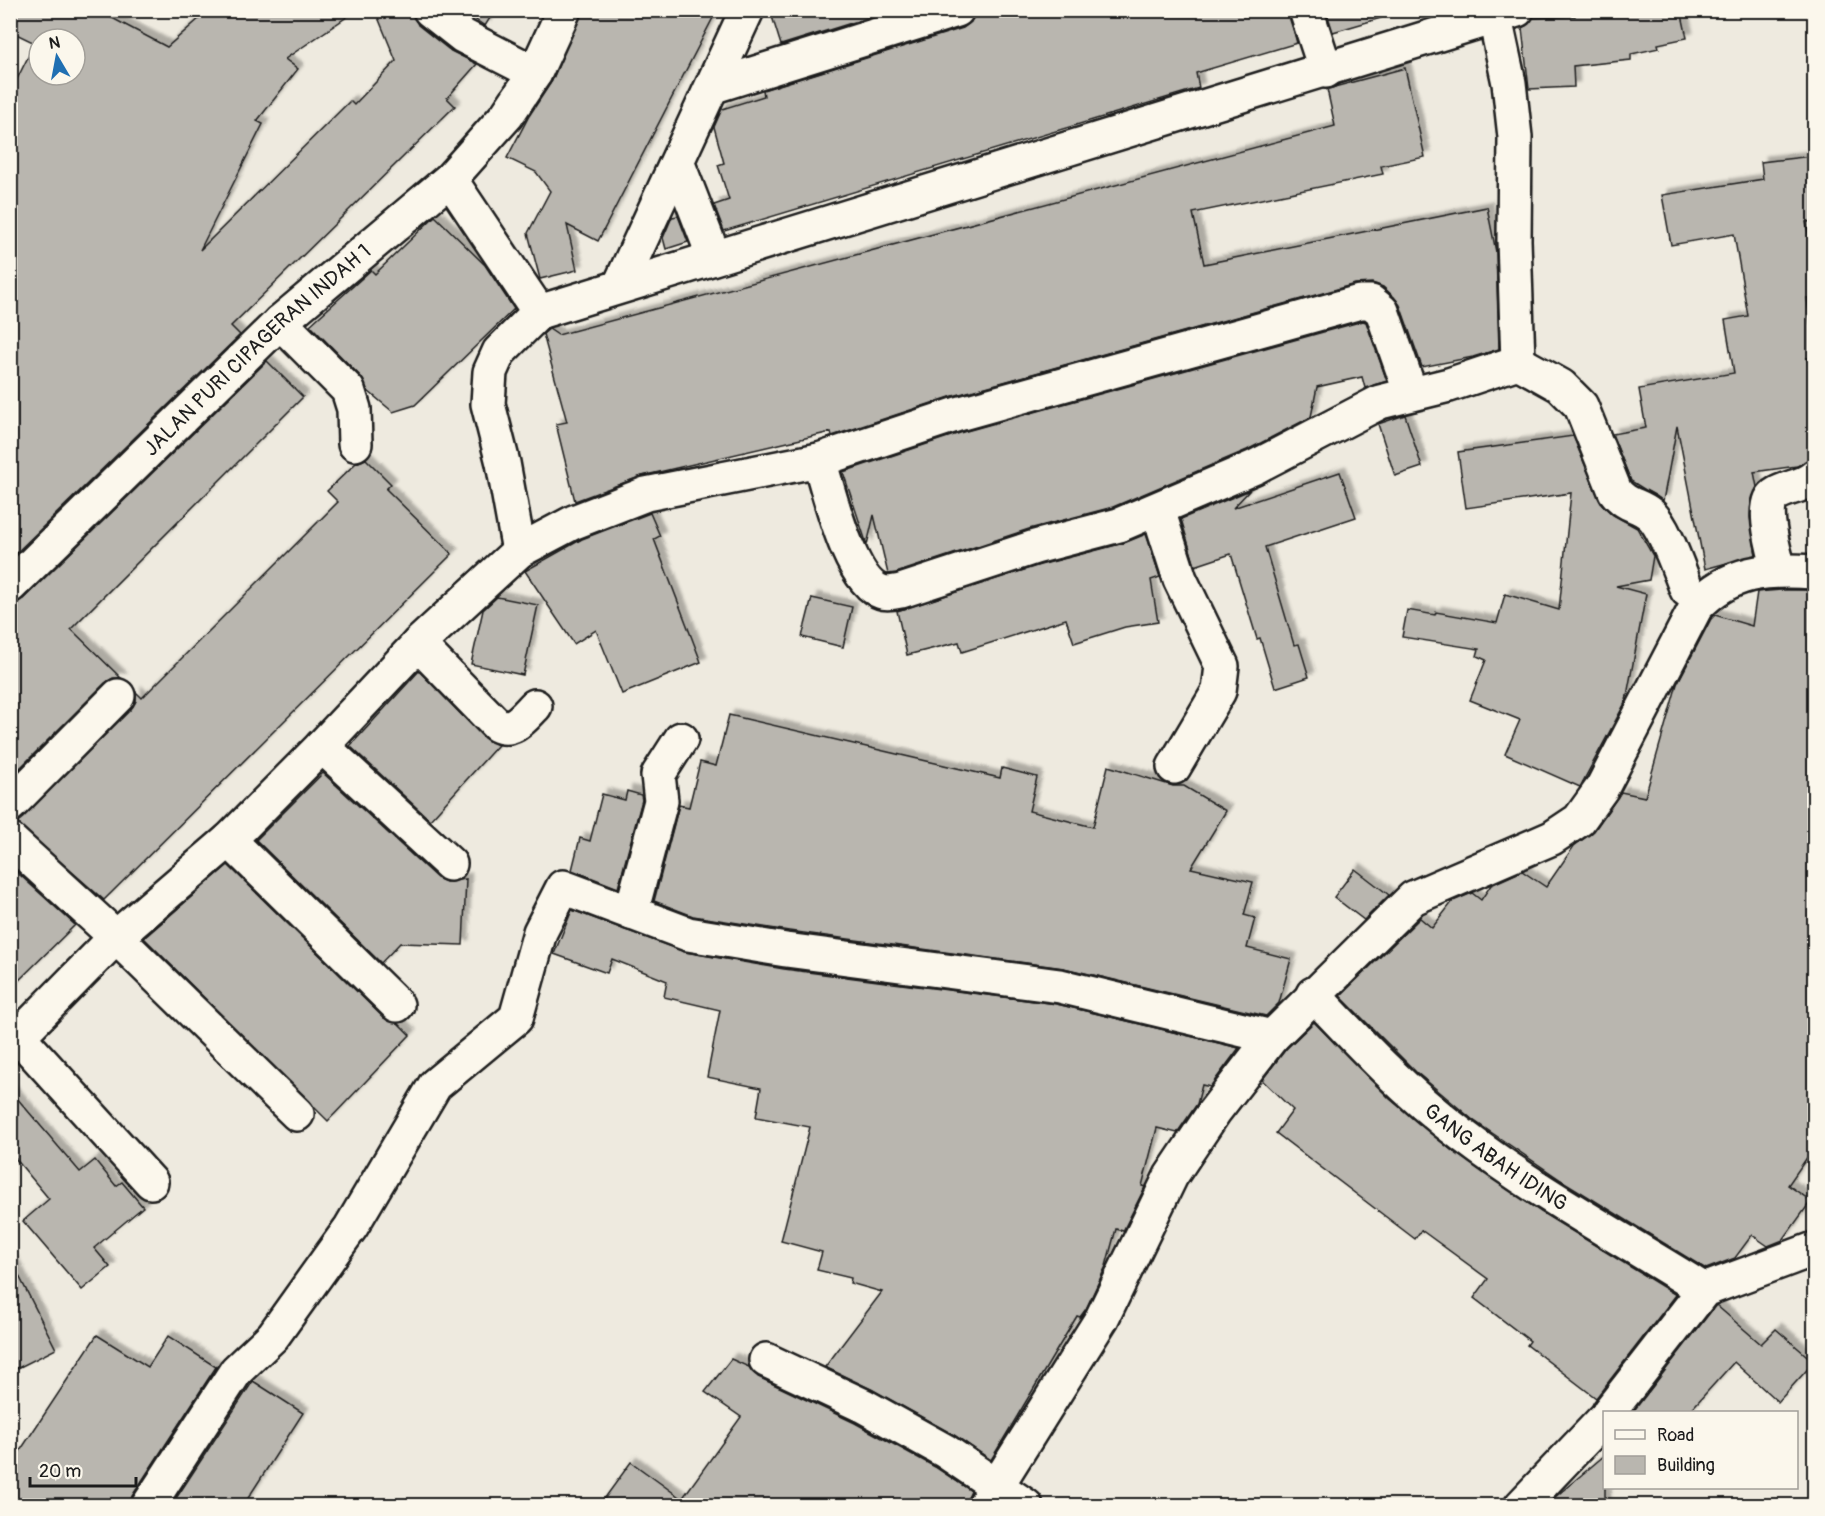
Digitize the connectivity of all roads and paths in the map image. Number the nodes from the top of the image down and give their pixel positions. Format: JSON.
{"nodes":[{"id":1,"x":430,"y":10,"type":"edge"},
{"id":2,"x":564,"y":10,"type":"edge"},
{"id":3,"x":747,"y":10,"type":"edge"},
{"id":4,"x":957,"y":10,"type":"edge"},
{"id":5,"x":1306,"y":10,"type":"edge"},
{"id":6,"x":1506,"y":14,"type":"edge"},
{"id":7,"x":1326,"y":71,"type":"junction"},
{"id":8,"x":534,"y":73,"type":"junction"},
{"id":9,"x":714,"y":86,"type":"junction"},
{"id":10,"x":678,"y":164,"type":"junction"},
{"id":11,"x":450,"y":178,"type":"junction"},
{"id":12,"x":714,"y":257,"type":"junction"},
{"id":13,"x":620,"y":285,"type":"junction"},
{"id":14,"x":539,"y":312,"type":"junction"},
{"id":15,"x":280,"y":322,"type":"junction"},
{"id":16,"x":1518,"y":362,"type":"junction"},
{"id":17,"x":1411,"y":394,"type":"junction"},
{"id":18,"x":355,"y":444,"type":"dead end"},
{"id":19,"x":819,"y":460,"type":"junction"},
{"id":20,"x":1815,"y":477,"type":"edge"},
{"id":21,"x":1158,"y":510,"type":"junction"},
{"id":22,"x":519,"y":551,"type":"junction"},
{"id":23,"x":1779,"y":570,"type":"junction"},
{"id":24,"x":1815,"y":572,"type":"edge"},
{"id":25,"x":10,"y":586,"type":"edge"},
{"id":26,"x":1687,"y":590,"type":"dead end"},
{"id":27,"x":418,"y":644,"type":"junction"},
{"id":28,"x":118,"y":696,"type":"dead end"},
{"id":29,"x":535,"y":706,"type":"dead end"},
{"id":30,"x":681,"y":739,"type":"dead end"},
{"id":31,"x":322,"y":746,"type":"junction"},
{"id":32,"x":1174,"y":767,"type":"dead end"},
{"id":33,"x":10,"y":805,"type":"edge"},
{"id":34,"x":10,"y":840,"type":"edge"},
{"id":35,"x":229,"y":840,"type":"junction"},
{"id":36,"x":450,"y":864,"type":"dead end"},
{"id":37,"x":631,"y":913,"type":"junction"},
{"id":38,"x":116,"y":937,"type":"junction"},
{"id":39,"x":1313,"y":994,"type":"junction"},
{"id":40,"x":397,"y":1005,"type":"dead end"},
{"id":41,"x":1272,"y":1037,"type":"junction"},
{"id":42,"x":15,"y":1041,"type":"edge"},
{"id":43,"x":297,"y":1114,"type":"dead end"},
{"id":44,"x":151,"y":1182,"type":"dead end"},
{"id":45,"x":1815,"y":1249,"type":"edge"},
{"id":46,"x":1704,"y":1290,"type":"junction"},
{"id":47,"x":766,"y":1360,"type":"dead end"},
{"id":48,"x":1610,"y":1411,"type":"edge"},
{"id":49,"x":1603,"y":1420,"type":"edge"},
{"id":50,"x":990,"y":1496,"type":"edge"},
{"id":51,"x":148,"y":1506,"type":"edge"},
{"id":52,"x":1026,"y":1506,"type":"edge"},
{"id":53,"x":1521,"y":1506,"type":"edge"}],
"edges":[{"from":1,"to":8,"type":"street"},
{"from":2,"to":8,"type":"street","name":"JALAN PURI CIPAGERAN INDAH 1"},
{"from":3,"to":9,"type":"street"},
{"from":4,"to":9,"type":"street"},
{"from":5,"to":7,"type":"street"},
{"from":6,"to":7,"type":"street"},
{"from":6,"to":16,"type":"street"},
{"from":7,"to":12,"type":"street"},
{"from":8,"to":11,"type":"street","name":"JALAN PURI CIPAGERAN INDAH 1"},
{"from":9,"to":10,"type":"street"},
{"from":10,"to":12,"type":"street"},
{"from":10,"to":13,"type":"street"},
{"from":11,"to":14,"type":"street"},
{"from":11,"to":15,"type":"street","name":"JALAN PURI CIPAGERAN INDAH 1"},
{"from":12,"to":13,"type":"street"},
{"from":13,"to":14,"type":"street"},
{"from":14,"to":22,"type":"street"},
{"from":15,"to":18,"type":"street"},
{"from":15,"to":25,"type":"street","name":"JALAN PURI CIPAGERAN INDAH 1"},
{"from":16,"to":17,"type":"street"},
{"from":16,"to":26,"type":"street"},
{"from":17,"to":19,"type":"street"},
{"from":17,"to":21,"type":"street"},
{"from":19,"to":21,"type":"street"},
{"from":19,"to":22,"type":"street"},
{"from":20,"to":23,"type":"street"},
{"from":21,"to":32,"type":"street"},
{"from":22,"to":27,"type":"street"},
{"from":23,"to":24,"type":"street"},
{"from":23,"to":39,"type":"street"},
{"from":27,"to":29,"type":"street"},
{"from":27,"to":31,"type":"street"},
{"from":28,"to":33,"type":"street"},
{"from":30,"to":37,"type":"street"},
{"from":31,"to":35,"type":"street"},
{"from":31,"to":36,"type":"street"},
{"from":34,"to":38,"type":"street"},
{"from":35,"to":38,"type":"street"},
{"from":35,"to":40,"type":"street"},
{"from":37,"to":41,"type":"street"},
{"from":37,"to":51,"type":"street"},
{"from":38,"to":42,"type":"street"},
{"from":38,"to":43,"type":"street"},
{"from":39,"to":41,"type":"street"},
{"from":39,"to":46,"type":"street","name":"GANG ABAH IDING"},
{"from":41,"to":50,"type":"street"},
{"from":42,"to":44,"type":"street"},
{"from":45,"to":46,"type":"street"},
{"from":46,"to":48,"type":"street"},
{"from":47,"to":50,"type":"street"},
{"from":49,"to":53,"type":"street"},
{"from":50,"to":52,"type":"street"}]}
